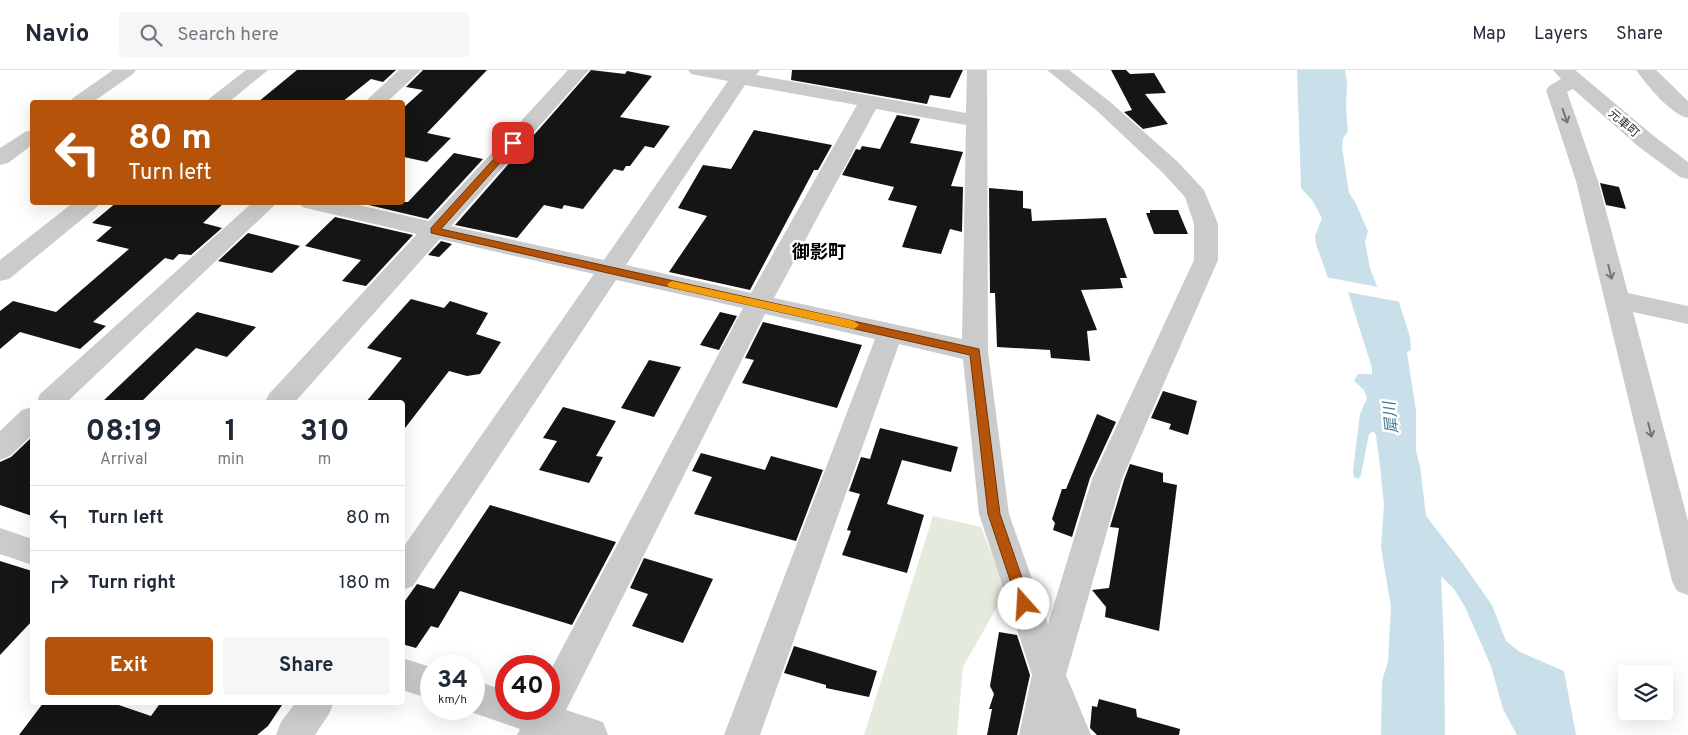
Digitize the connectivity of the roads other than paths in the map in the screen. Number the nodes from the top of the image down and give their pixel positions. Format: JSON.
{"nodes":[{"id":1,"x":126,"y":70,"type":"edge"},
{"id":2,"x":258,"y":70,"type":"edge"},
{"id":3,"x":412,"y":70,"type":"edge"},
{"id":4,"x":579,"y":70,"type":"edge"},
{"id":5,"x":698,"y":70,"type":"edge"},
{"id":6,"x":977,"y":70,"type":"edge"},
{"id":7,"x":1057,"y":70,"type":"edge"},
{"id":8,"x":1646,"y":70,"type":"edge"},
{"id":9,"x":745,"y":74,"type":"edge"},
{"id":10,"x":1568,"y":75,"type":"edge"},
{"id":11,"x":83,"y":100,"type":"edge"},
{"id":12,"x":220,"y":100,"type":"edge"},
{"id":13,"x":378,"y":100,"type":"edge"},
{"id":14,"x":870,"y":102,"type":"junction"},
{"id":15,"x":1688,"y":112,"type":"edge"},
{"id":16,"x":976,"y":121,"type":"junction"},
{"id":17,"x":0,"y":133,"type":"edge"},
{"id":18,"x":30,"y":138,"type":"edge"},
{"id":19,"x":30,"y":139,"type":"edge"},
{"id":20,"x":0,"y":158,"type":"edge"},
{"id":21,"x":1688,"y":172,"type":"edge"},
{"id":22,"x":85,"y":205,"type":"edge"},
{"id":23,"x":264,"y":205,"type":"edge"},
{"id":24,"x":323,"y":205,"type":"edge"},
{"id":25,"x":434,"y":230,"type":"junction"},
{"id":26,"x":608,"y":270,"type":"junction"},
{"id":27,"x":0,"y":273,"type":"edge"},
{"id":28,"x":1617,"y":300,"type":"junction"},
{"id":29,"x":758,"y":303,"type":"junction"},
{"id":30,"x":1688,"y":315,"type":"edge"},
{"id":31,"x":890,"y":333,"type":"junction"},
{"id":32,"x":975,"y":352,"type":"junction"},
{"id":33,"x":52,"y":400,"type":"edge"},
{"id":34,"x":281,"y":400,"type":"edge"},
{"id":35,"x":30,"y":420,"type":"edge"},
{"id":36,"x":0,"y":448,"type":"edge"},
{"id":37,"x":0,"y":541,"type":"edge"},
{"id":38,"x":30,"y":551,"type":"edge"},
{"id":39,"x":405,"y":572,"type":"edge"},
{"id":40,"x":1688,"y":581,"type":"edge"},
{"id":41,"x":405,"y":675,"type":"edge"},
{"id":42,"x":1049,"y":675,"type":"junction"},
{"id":43,"x":420,"y":680,"type":"edge"},
{"id":44,"x":315,"y":705,"type":"edge"},
{"id":45,"x":528,"y":720,"type":"edge"},
{"id":46,"x":539,"y":727,"type":"edge"},
{"id":47,"x":294,"y":735,"type":"edge"},
{"id":48,"x":590,"y":735,"type":"edge"},
{"id":49,"x":742,"y":735,"type":"edge"},
{"id":50,"x":1037,"y":735,"type":"edge"},
{"id":51,"x":1072,"y":735,"type":"edge"}],
"edges":[{"from":1,"to":11,"type":"street"},
{"from":2,"to":12,"type":"street"},
{"from":3,"to":13,"type":"street"},
{"from":4,"to":25,"type":"street"},
{"from":5,"to":9,"type":"street"},
{"from":6,"to":16,"type":"street"},
{"from":7,"to":42,"type":"street"},
{"from":8,"to":15,"type":"street"},
{"from":9,"to":14,"type":"street"},
{"from":9,"to":26,"type":"street"},
{"from":10,"to":21,"type":"street","name":"元車町"},
{"from":10,"to":28,"type":"street","one_way":true},
{"from":14,"to":16,"type":"street"},
{"from":14,"to":29,"type":"street"},
{"from":16,"to":32,"type":"street"},
{"from":17,"to":18,"type":"street"},
{"from":19,"to":20,"type":"street"},
{"from":22,"to":27,"type":"street"},
{"from":23,"to":33,"type":"street"},
{"from":24,"to":25,"type":"street"},
{"from":25,"to":26,"type":"street"},
{"from":25,"to":34,"type":"street"},
{"from":26,"to":29,"type":"street"},
{"from":26,"to":39,"type":"street"},
{"from":28,"to":30,"type":"street"},
{"from":28,"to":40,"type":"street","one_way":true},
{"from":29,"to":31,"type":"street"},
{"from":29,"to":46,"type":"street"},
{"from":31,"to":32,"type":"street"},
{"from":31,"to":49,"type":"street"},
{"from":32,"to":42,"type":"street"},
{"from":35,"to":36,"type":"street"},
{"from":37,"to":38,"type":"street"},
{"from":41,"to":43,"type":"street"},
{"from":42,"to":50,"type":"street"},
{"from":42,"to":51,"type":"street"},
{"from":44,"to":47,"type":"street"},
{"from":45,"to":46,"type":"street"},
{"from":46,"to":48,"type":"street"}]}
